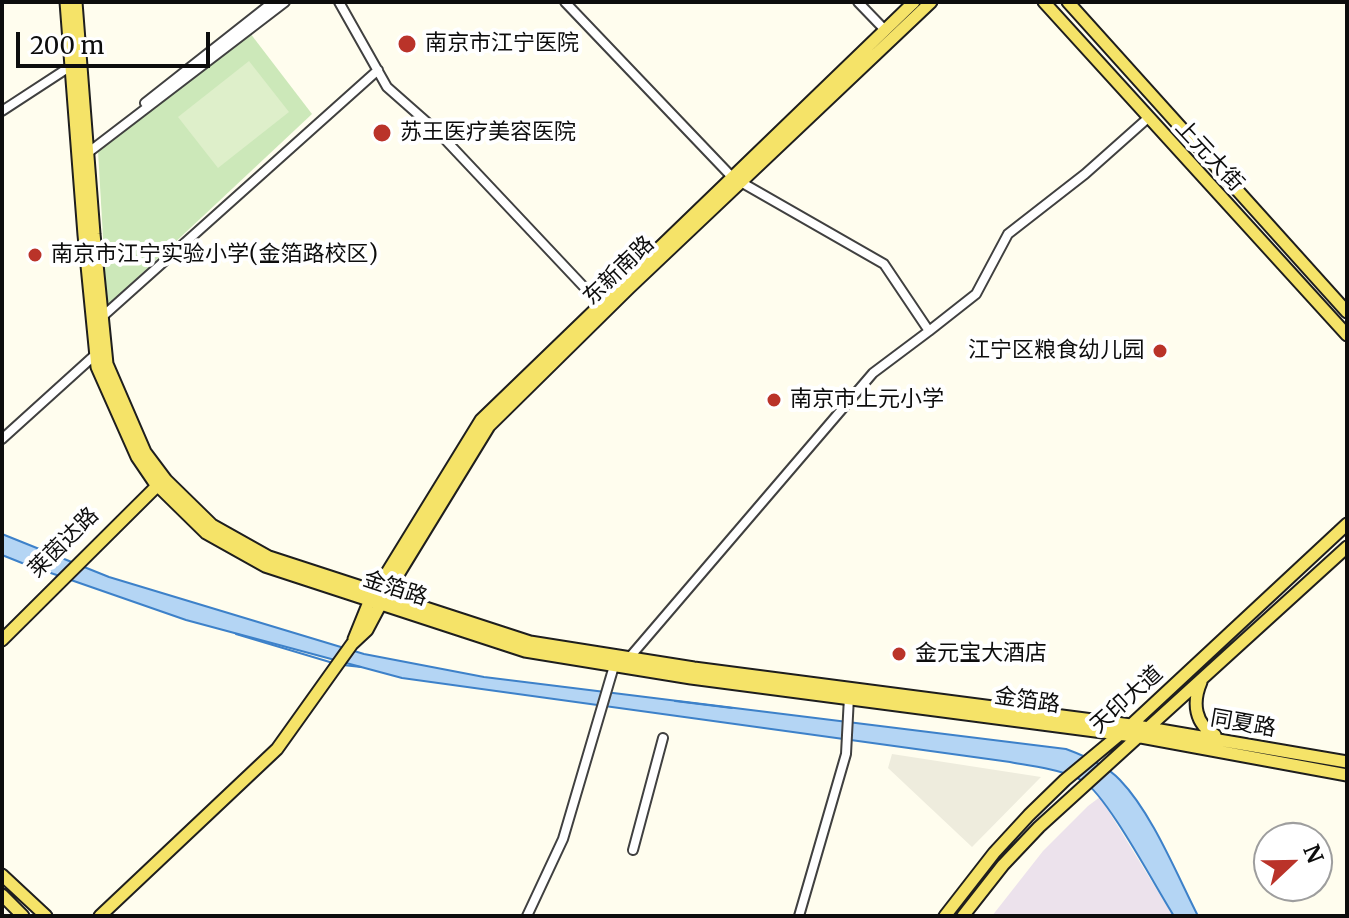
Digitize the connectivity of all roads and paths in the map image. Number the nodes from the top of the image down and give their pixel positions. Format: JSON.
{"nodes":[{"id":1,"x":66,"y":2,"type":"edge"},
{"id":2,"x":76,"y":2,"type":"edge"},
{"id":3,"x":273,"y":2,"type":"edge"},
{"id":4,"x":285,"y":2,"type":"edge"},
{"id":5,"x":339,"y":2,"type":"edge"},
{"id":6,"x":565,"y":2,"type":"edge"},
{"id":7,"x":858,"y":2,"type":"edge"},
{"id":8,"x":914,"y":2,"type":"edge"},
{"id":9,"x":931,"y":2,"type":"edge"},
{"id":10,"x":1044,"y":2,"type":"edge"},
{"id":11,"x":1068,"y":2,"type":"edge"},
{"id":12,"x":885,"y":30,"type":"junction"},
{"id":13,"x":71,"y":66,"type":"junction"},
{"id":14,"x":378,"y":70,"type":"junction"},
{"id":15,"x":2,"y":111,"type":"edge"},
{"id":16,"x":1148,"y":118,"type":"junction"},
{"id":17,"x":82,"y":154,"type":"junction"},
{"id":18,"x":736,"y":179,"type":"junction"},
{"id":19,"x":600,"y":304,"type":"junction"},
{"id":20,"x":1347,"y":312,"type":"edge"},
{"id":21,"x":102,"y":317,"type":"junction"},
{"id":22,"x":929,"y":331,"type":"junction"},
{"id":23,"x":1347,"y":335,"type":"edge"},
{"id":24,"x":96,"y":354,"type":"junction"},
{"id":25,"x":2,"y":439,"type":"edge"},
{"id":26,"x":159,"y":482,"type":"junction"},
{"id":27,"x":1347,"y":524,"type":"edge"},
{"id":28,"x":1347,"y":547,"type":"edge"},
{"id":29,"x":47,"y":593,"type":"junction"},
{"id":30,"x":377,"y":599,"type":"junction"},
{"id":31,"x":2,"y":633,"type":"edge"},
{"id":32,"x":2,"y":640,"type":"edge"},
{"id":33,"x":629,"y":658,"type":"junction"},
{"id":34,"x":614,"y":666,"type":"junction"},
{"id":35,"x":1202,"y":681,"type":"junction"},
{"id":36,"x":849,"y":697,"type":"junction"},
{"id":37,"x":1131,"y":725,"type":"junction"},
{"id":38,"x":1151,"y":728,"type":"junction"},
{"id":39,"x":1120,"y":734,"type":"junction"},
{"id":40,"x":1141,"y":737,"type":"junction"},
{"id":41,"x":663,"y":738,"type":"dead end"},
{"id":42,"x":1231,"y":742,"type":"junction"},
{"id":43,"x":1347,"y":762,"type":"edge"},
{"id":44,"x":1347,"y":775,"type":"edge"},
{"id":45,"x":633,"y":850,"type":"dead end"},
{"id":46,"x":2,"y":875,"type":"edge"},
{"id":47,"x":2,"y":895,"type":"edge"},
{"id":48,"x":23,"y":916,"type":"edge"},
{"id":49,"x":46,"y":916,"type":"edge"},
{"id":50,"x":100,"y":916,"type":"edge"},
{"id":51,"x":527,"y":916,"type":"edge"},
{"id":52,"x":799,"y":916,"type":"edge"},
{"id":53,"x":945,"y":916,"type":"edge"},
{"id":54,"x":963,"y":916,"type":"edge"}],
"edges":[{"from":1,"to":13,"type":"main road","name":"金箔路"},
{"from":2,"to":17,"type":"main road","name":"金箔路"},
{"from":3,"to":17,"type":"street"},
{"from":4,"to":17,"type":"street"},
{"from":5,"to":14,"type":"street"},
{"from":6,"to":18,"type":"street"},
{"from":7,"to":12,"type":"street"},
{"from":8,"to":12,"type":"main road","name":"东新南路"},
{"from":9,"to":18,"type":"main road","name":"东新南路"},
{"from":10,"to":16,"type":"main road","name":"上元大街"},
{"from":11,"to":20,"type":"main road","name":"上元大街"},
{"from":12,"to":18,"type":"main road","name":"东新南路"},
{"from":13,"to":15,"type":"street"},
{"from":13,"to":17,"type":"main road","name":"金箔路"},
{"from":14,"to":19,"type":"street"},
{"from":14,"to":21,"type":"street"},
{"from":16,"to":22,"type":"street"},
{"from":16,"to":23,"type":"main road","name":"上元大街"},
{"from":17,"to":21,"type":"main road","name":"金箔路"},
{"from":17,"to":24,"type":"main road","name":"金箔路"},
{"from":18,"to":19,"type":"main road","name":"东新南路"},
{"from":18,"to":22,"type":"street"},
{"from":18,"to":30,"type":"main road","name":"东新南路"},
{"from":19,"to":30,"type":"main road","name":"东新南路"},
{"from":21,"to":26,"type":"main road","name":"金箔路"},
{"from":22,"to":33,"type":"street"},
{"from":24,"to":25,"type":"street"},
{"from":24,"to":26,"type":"main road","name":"金箔路"},
{"from":26,"to":29,"type":"main road"},
{"from":26,"to":30,"type":"main road","name":"金箔路"},
{"from":27,"to":37,"type":"main road","name":"天印大道"},
{"from":28,"to":35,"type":"main road","name":"天印大道"},
{"from":29,"to":31,"type":"main road","name":"莱茵达路"},
{"from":29,"to":32,"type":"main road"},
{"from":30,"to":33,"type":"main road","name":"金箔路"},
{"from":30,"to":34,"type":"main road","name":"金箔路"},
{"from":30,"to":50,"type":"main road"},
{"from":33,"to":37,"type":"main road","name":"金箔路"},
{"from":34,"to":36,"type":"main road","name":"金箔路"},
{"from":34,"to":51,"type":"street"},
{"from":35,"to":38,"type":"main road","name":"天印大道"},
{"from":35,"to":42,"type":"main road"},
{"from":36,"to":39,"type":"main road","name":"金箔路"},
{"from":36,"to":52,"type":"street"},
{"from":37,"to":38,"type":"main road","name":"同夏路"},
{"from":37,"to":39,"type":"main road","name":"天印大道"},
{"from":38,"to":40,"type":"main road","name":"天印大道"},
{"from":38,"to":42,"type":"main road","name":"同夏路"},
{"from":39,"to":40,"type":"main road","name":"金箔路"},
{"from":39,"to":53,"type":"main road","name":"天印大道"},
{"from":40,"to":44,"type":"main road","name":"同夏路"},
{"from":40,"to":54,"type":"main road","name":"天印大道"},
{"from":41,"to":45,"type":"street"},
{"from":42,"to":43,"type":"main road","name":"同夏路"},
{"from":46,"to":49,"type":"main road"},
{"from":47,"to":48,"type":"main road"}]}
